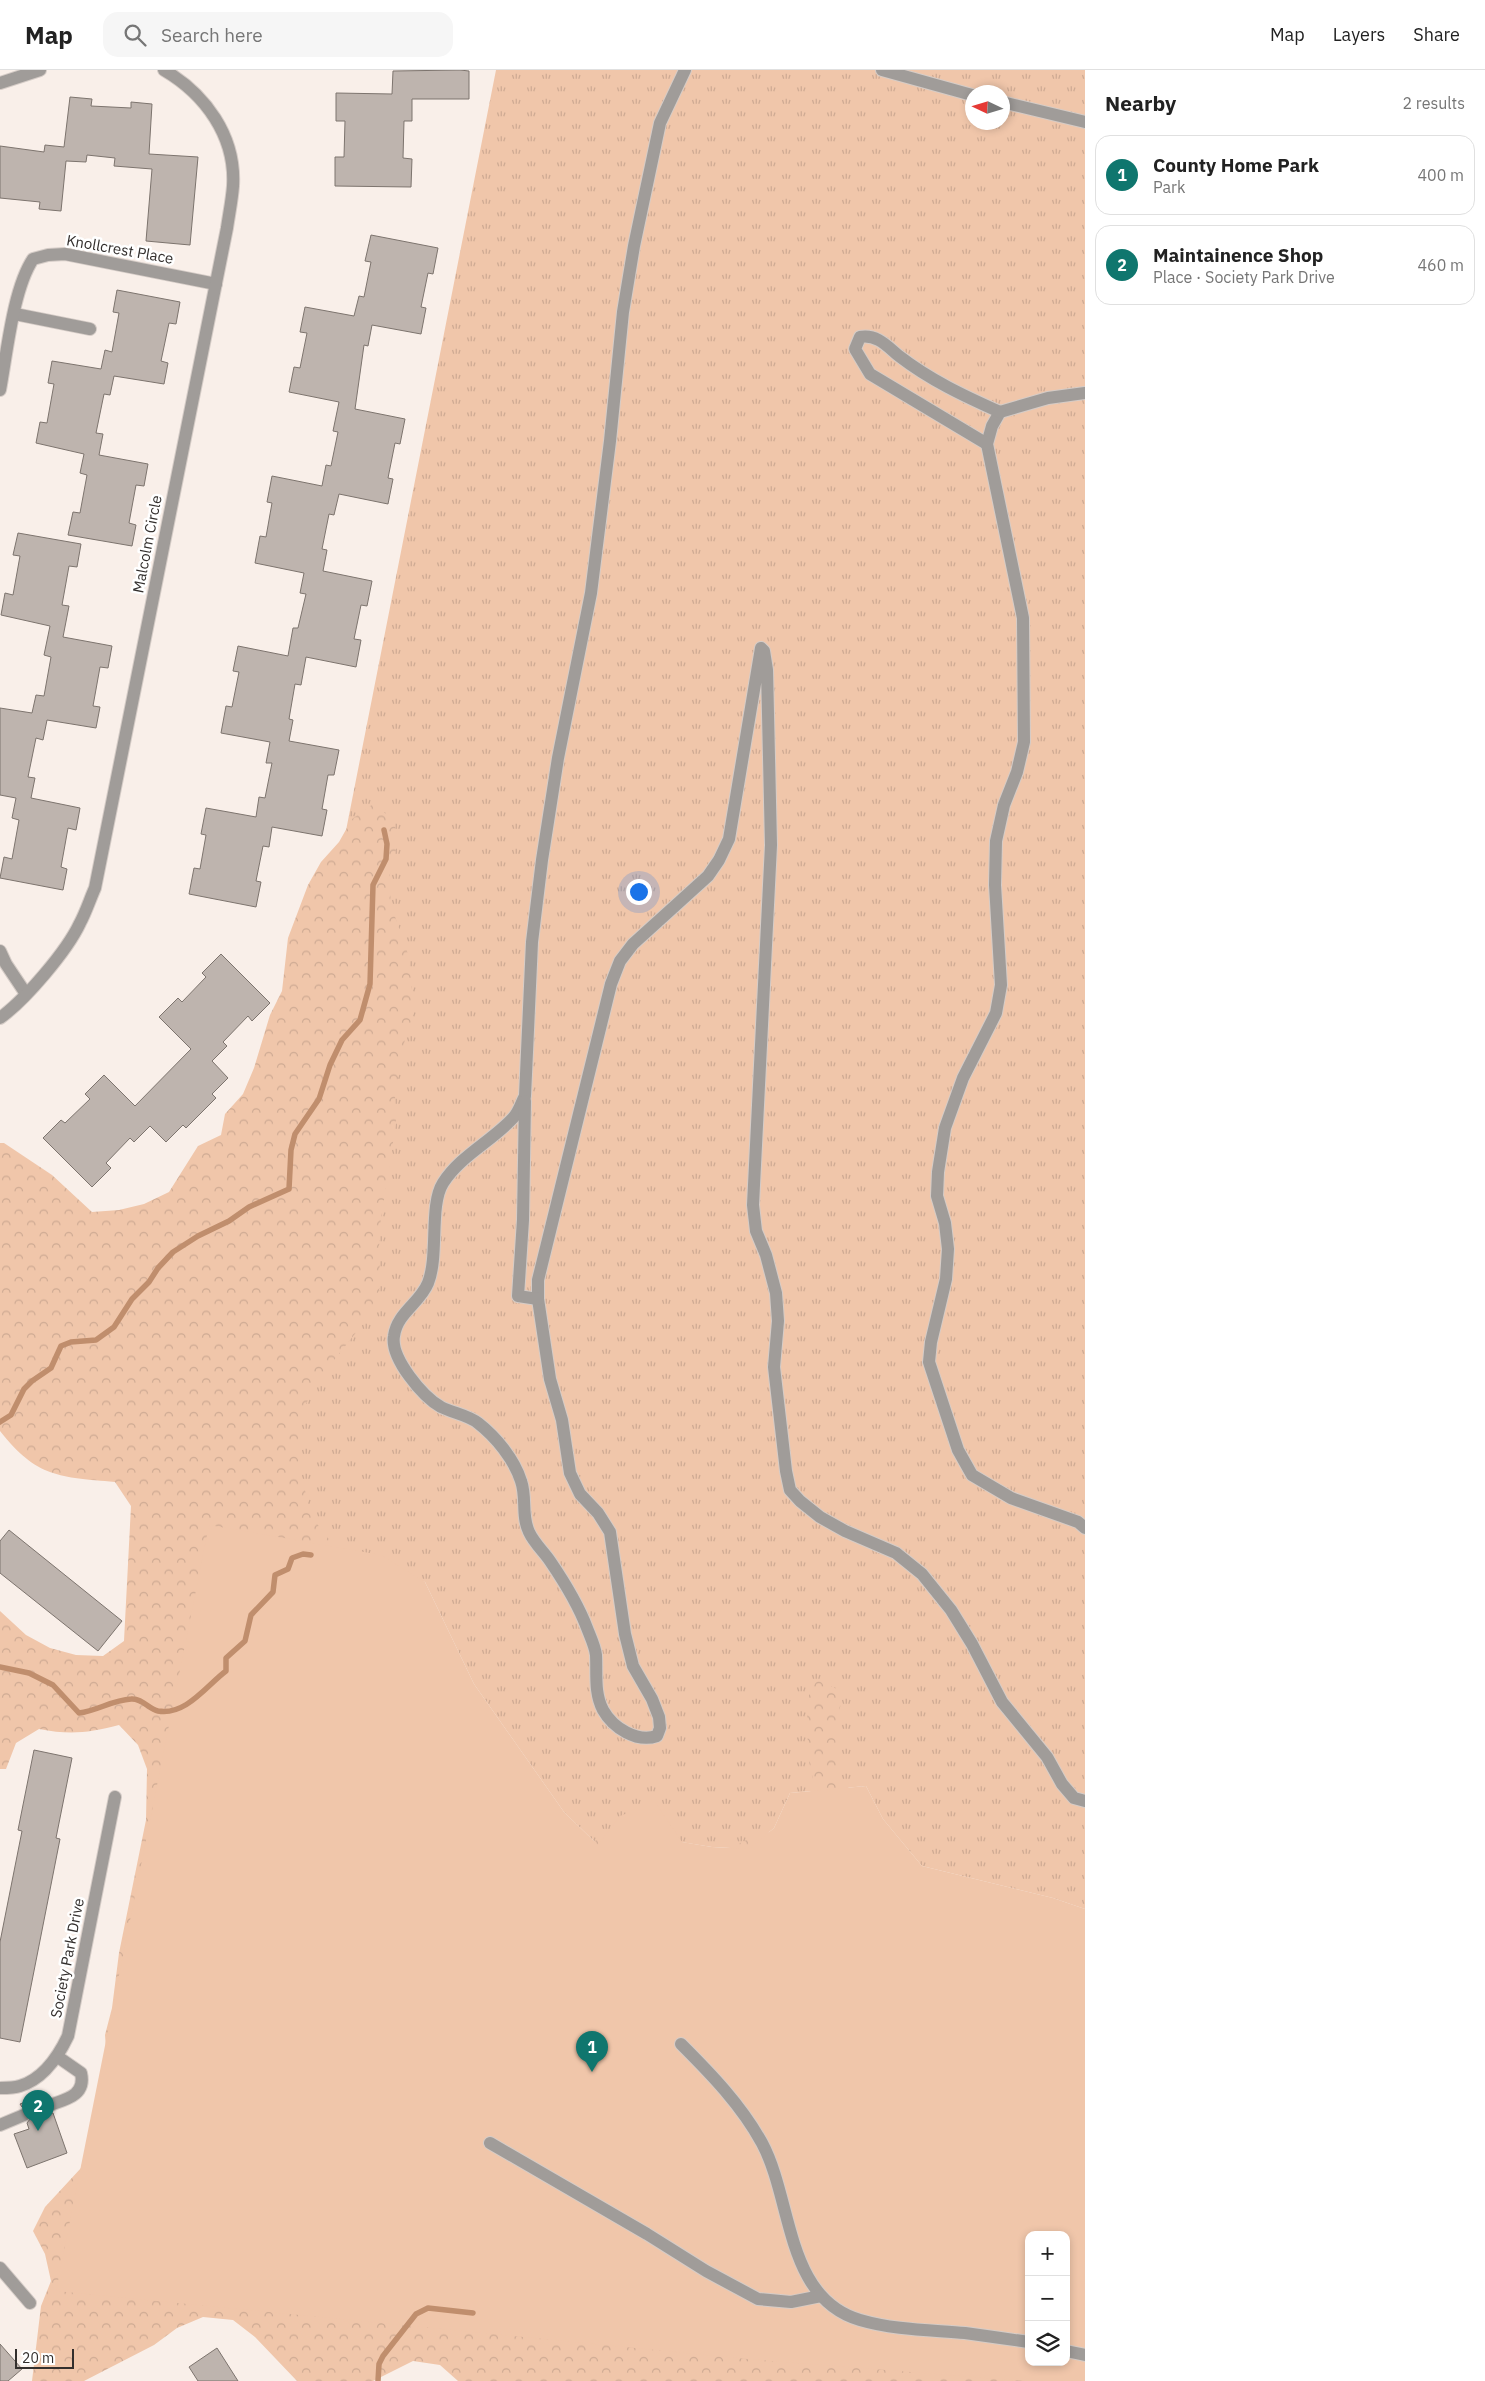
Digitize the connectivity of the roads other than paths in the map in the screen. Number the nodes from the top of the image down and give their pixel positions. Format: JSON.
{"nodes":[{"id":1,"x":40,"y":70,"type":"edge"},
{"id":2,"x":164,"y":70,"type":"edge"},
{"id":3,"x":685,"y":70,"type":"edge"},
{"id":4,"x":882,"y":70,"type":"edge"},
{"id":5,"x":0,"y":83,"type":"edge"},
{"id":6,"x":965,"y":93,"type":"edge"},
{"id":7,"x":1010,"y":104,"type":"edge"},
{"id":8,"x":1085,"y":122,"type":"edge"},
{"id":9,"x":216,"y":284,"type":"junction"},
{"id":10,"x":15,"y":314,"type":"junction"},
{"id":11,"x":90,"y":329,"type":"dead end"},
{"id":12,"x":0,"y":390,"type":"edge"},
{"id":13,"x":1085,"y":393,"type":"edge"},
{"id":14,"x":1000,"y":412,"type":"junction"},
{"id":15,"x":987,"y":444,"type":"junction"},
{"id":16,"x":0,"y":951,"type":"edge"},
{"id":17,"x":26,"y":994,"type":"junction"},
{"id":18,"x":0,"y":1018,"type":"edge"},
{"id":19,"x":525,"y":1096,"type":"junction"},
{"id":20,"x":538,"y":1299,"type":"junction"},
{"id":21,"x":1085,"y":1528,"type":"edge"},
{"id":22,"x":116,"y":1797,"type":"dead end"},
{"id":23,"x":1085,"y":1801,"type":"edge"},
{"id":24,"x":681,"y":2044,"type":"dead end"},
{"id":25,"x":58,"y":2057,"type":"junction"},
{"id":26,"x":0,"y":2088,"type":"edge"},
{"id":27,"x":50,"y":2105,"type":"tunnel mouth"},
{"id":28,"x":24,"y":2115,"type":"tunnel mouth"},
{"id":29,"x":0,"y":2125,"type":"edge"},
{"id":30,"x":490,"y":2143,"type":"dead end"},
{"id":31,"x":0,"y":2268,"type":"edge"},
{"id":32,"x":821,"y":2296,"type":"junction"},
{"id":33,"x":30,"y":2303,"type":"dead end"},
{"id":34,"x":1025,"y":2341,"type":"edge"},
{"id":35,"x":1070,"y":2352,"type":"edge"},
{"id":36,"x":1085,"y":2356,"type":"edge"}],
"edges":[{"from":1,"to":5,"type":"street"},
{"from":2,"to":9,"type":"street","name":"Malcolm Circle"},
{"from":3,"to":19,"type":"street"},
{"from":4,"to":6,"type":"street"},
{"from":7,"to":8,"type":"street"},
{"from":9,"to":10,"type":"street","name":"Knollcrest Place"},
{"from":9,"to":17,"type":"street","name":"Malcolm Circle"},
{"from":10,"to":11,"type":"street"},
{"from":10,"to":12,"type":"street","name":"Knollcrest Place"},
{"from":13,"to":14,"type":"street"},
{"from":14,"to":15,"type":"street"},
{"from":14,"to":15,"type":"street"},
{"from":15,"to":21,"type":"street"},
{"from":16,"to":17,"type":"street"},
{"from":17,"to":18,"type":"street","name":"Malcolm Circle"},
{"from":19,"to":20,"type":"street"},
{"from":19,"to":20,"type":"street"},
{"from":20,"to":23,"type":"street"},
{"from":22,"to":25,"type":"street","name":"Society Park Drive"},
{"from":24,"to":32,"type":"street"},
{"from":25,"to":26,"type":"street","name":"Society Park Drive"},
{"from":25,"to":27,"type":"street"},
{"from":28,"to":29,"type":"street"},
{"from":30,"to":32,"type":"street"},
{"from":31,"to":33,"type":"street"},
{"from":32,"to":34,"type":"street"},
{"from":35,"to":36,"type":"street"}]}
